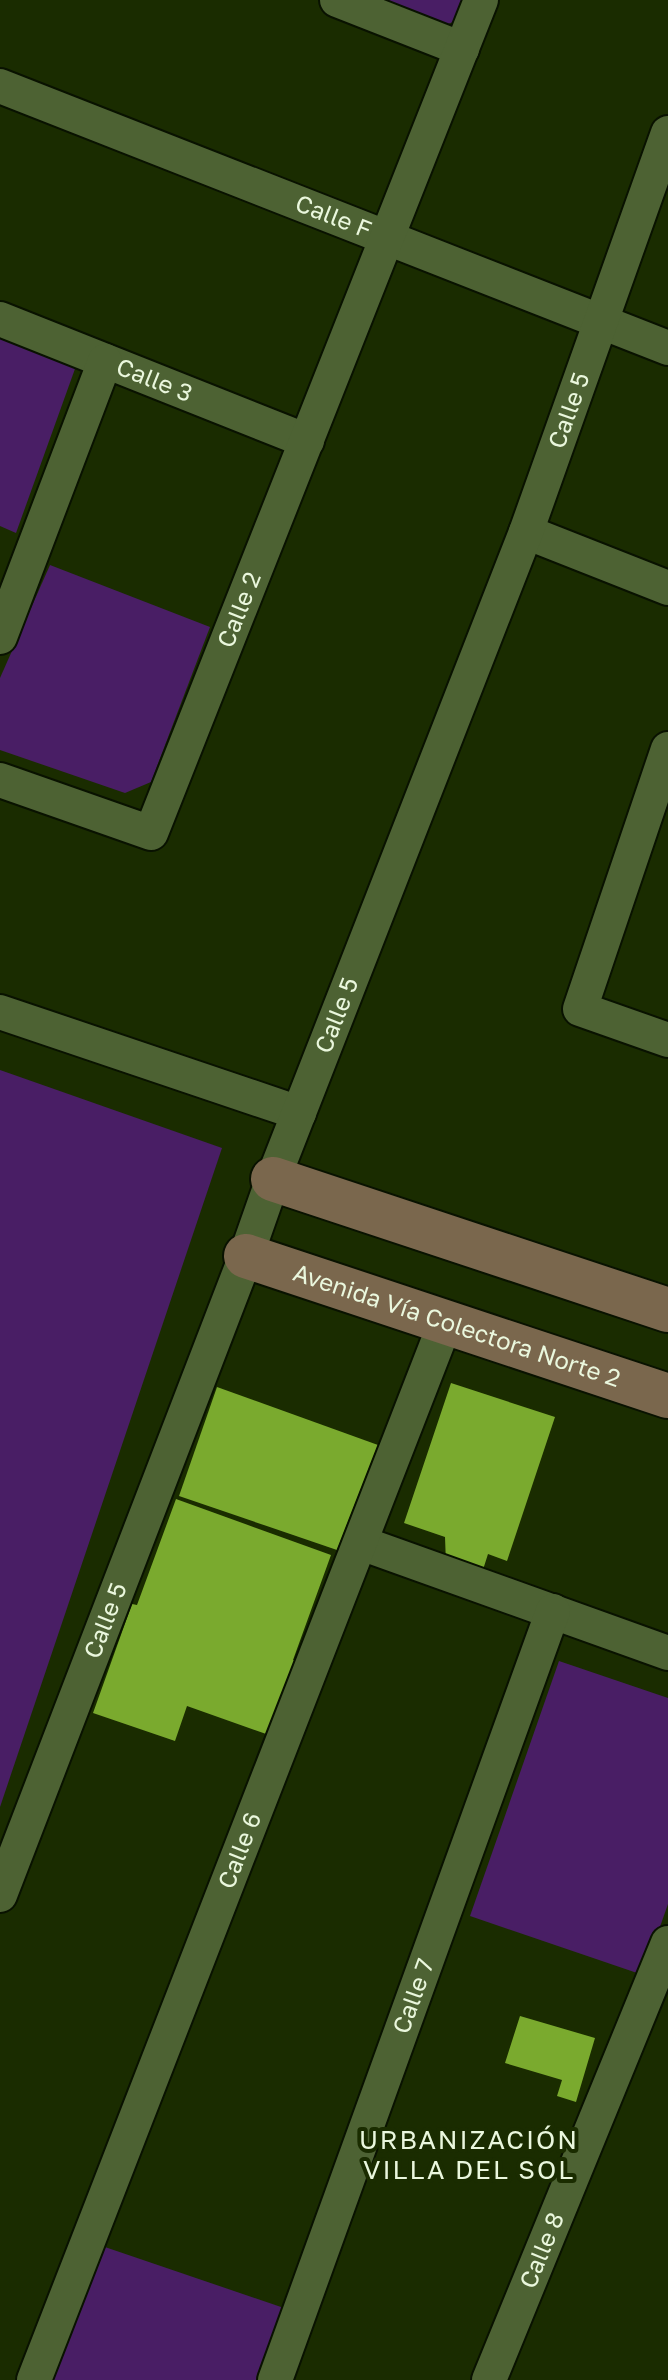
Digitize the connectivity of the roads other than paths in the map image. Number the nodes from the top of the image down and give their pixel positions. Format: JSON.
{"nodes":[{"id":1,"x":337,"y":0,"type":"edge"},
{"id":2,"x":481,"y":0,"type":"edge"},
{"id":3,"x":462,"y":49,"type":"junction"},
{"id":4,"x":0,"y":86,"type":"edge"},
{"id":5,"x":668,"y":133,"type":"edge"},
{"id":6,"x":387,"y":240,"type":"junction"},
{"id":7,"x":0,"y":319,"type":"edge"},
{"id":8,"x":601,"y":322,"type":"junction"},
{"id":9,"x":668,"y":348,"type":"edge"},
{"id":10,"x":105,"y":361,"type":"junction"},
{"id":11,"x":307,"y":441,"type":"junction"},
{"id":12,"x":526,"y":532,"type":"junction"},
{"id":13,"x":668,"y":588,"type":"edge"},
{"id":14,"x":0,"y":637,"type":"edge"},
{"id":15,"x":668,"y":749,"type":"edge"},
{"id":16,"x":0,"y":780,"type":"edge"},
{"id":17,"x":0,"y":1012,"type":"edge"},
{"id":18,"x":668,"y":1040,"type":"edge"},
{"id":19,"x":299,"y":1113,"type":"junction"},
{"id":20,"x":273,"y":1179,"type":"junction"},
{"id":21,"x":246,"y":1256,"type":"junction"},
{"id":22,"x":668,"y":1310,"type":"edge"},
{"id":23,"x":446,"y":1321,"type":"junction"},
{"id":24,"x":668,"y":1396,"type":"edge"},
{"id":25,"x":361,"y":1543,"type":"junction"},
{"id":26,"x":553,"y":1611,"type":"junction"},
{"id":27,"x":668,"y":1653,"type":"edge"},
{"id":28,"x":0,"y":1895,"type":"edge"},
{"id":29,"x":668,"y":1943,"type":"edge"},
{"id":30,"x":34,"y":2380,"type":"edge"},
{"id":31,"x":275,"y":2380,"type":"edge"},
{"id":32,"x":489,"y":2380,"type":"edge"}],
"edges":[{"from":1,"to":3,"type":"street"},
{"from":2,"to":3,"type":"street","name":"Calle 2"},
{"from":3,"to":6,"type":"street","name":"Calle 2"},
{"from":4,"to":6,"type":"street","name":"Calle F"},
{"from":5,"to":8,"type":"street","name":"Calle 5"},
{"from":6,"to":8,"type":"street","name":"Calle F"},
{"from":6,"to":11,"type":"street","name":"Calle 2"},
{"from":7,"to":10,"type":"street","name":"Calle 3"},
{"from":8,"to":9,"type":"street","name":"Calle F"},
{"from":8,"to":12,"type":"street","name":"Calle 5"},
{"from":10,"to":11,"type":"street","name":"Calle 3"},
{"from":10,"to":14,"type":"street"},
{"from":11,"to":16,"type":"street","name":"Calle 2"},
{"from":12,"to":13,"type":"street"},
{"from":12,"to":19,"type":"street","name":"Calle 5"},
{"from":15,"to":18,"type":"street"},
{"from":17,"to":19,"type":"street"},
{"from":19,"to":20,"type":"street","name":"Calle 5"},
{"from":20,"to":21,"type":"street","name":"Calle 5"},
{"from":20,"to":22,"type":"street"},
{"from":21,"to":23,"type":"street","name":"Avenida Vía Colectora Norte 2"},
{"from":21,"to":28,"type":"street","name":"Calle 5"},
{"from":23,"to":24,"type":"street","name":"Avenida Vía Colectora Norte 2"},
{"from":23,"to":25,"type":"street","name":"Calle 6"},
{"from":25,"to":26,"type":"street"},
{"from":25,"to":30,"type":"street","name":"Calle 6"},
{"from":26,"to":27,"type":"street"},
{"from":26,"to":31,"type":"street","name":"Calle 7"},
{"from":29,"to":32,"type":"street","name":"Calle 8"}]}
